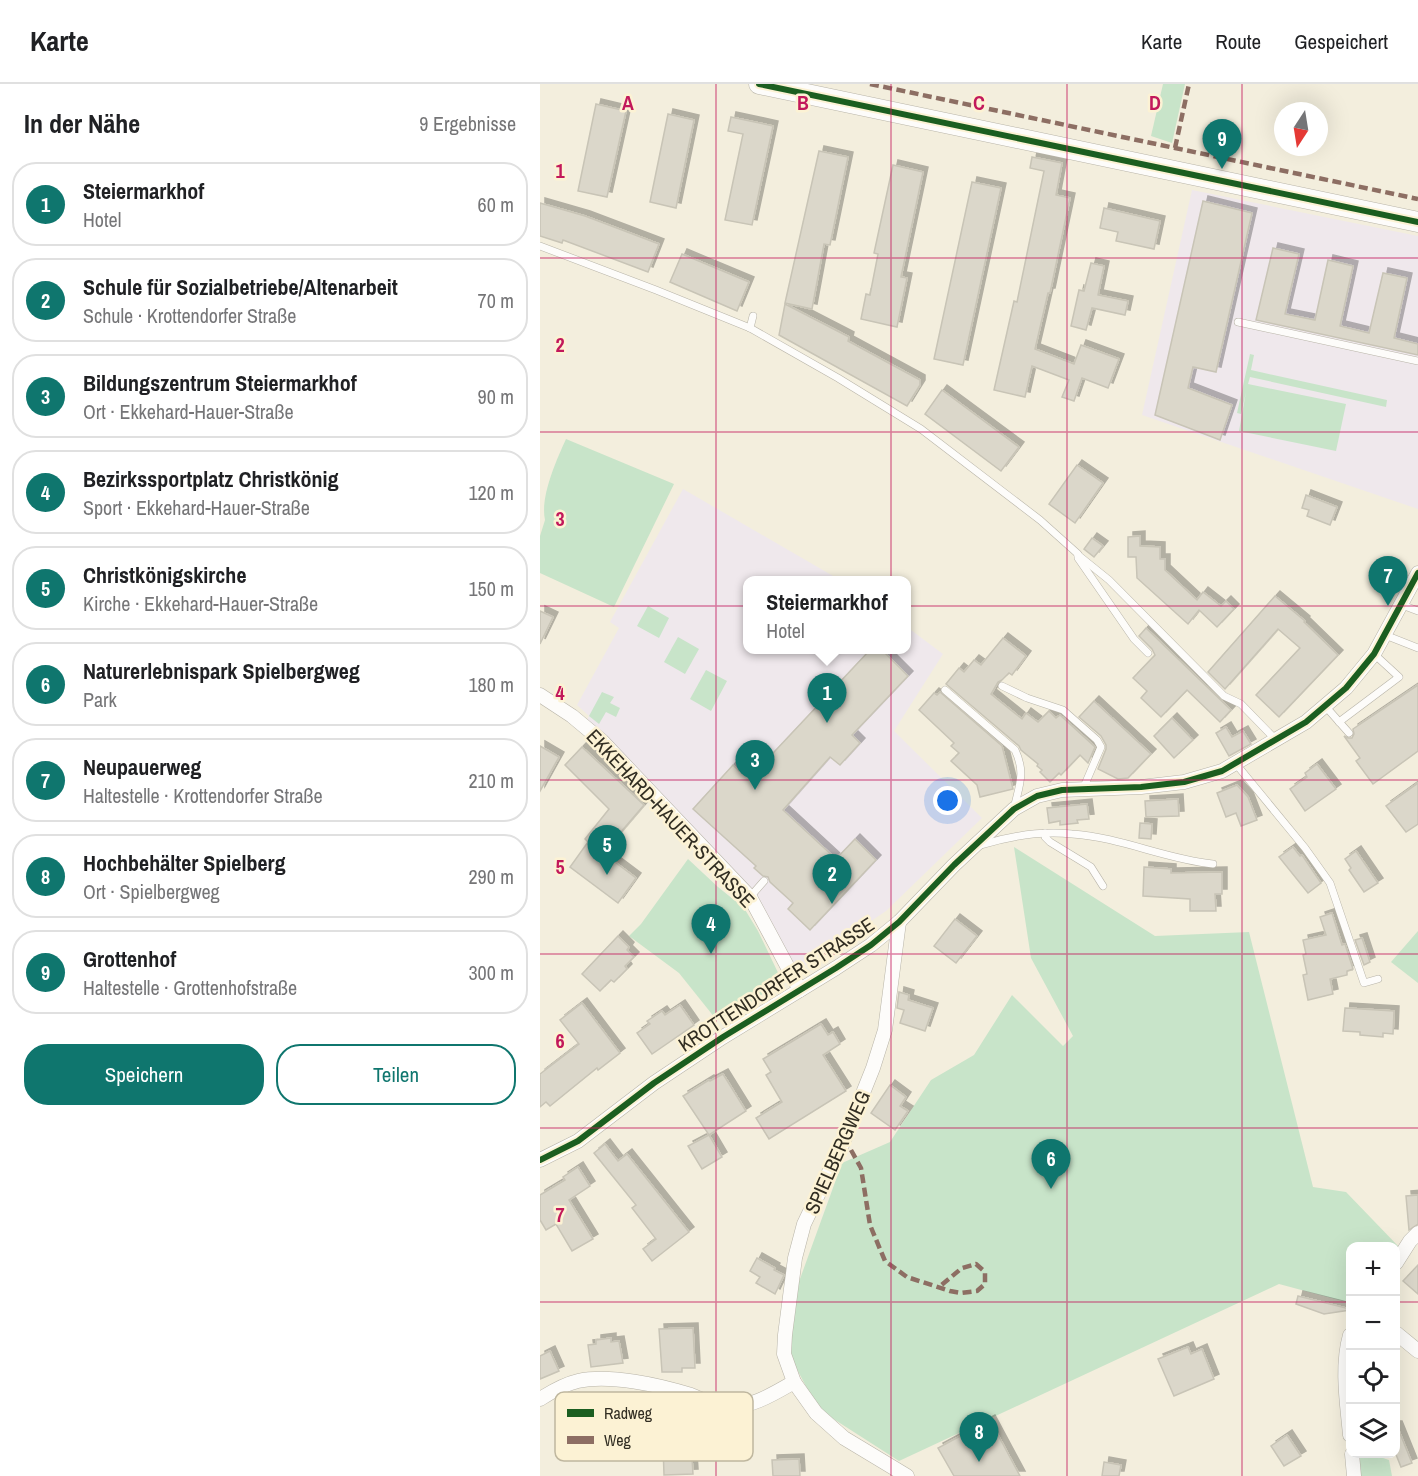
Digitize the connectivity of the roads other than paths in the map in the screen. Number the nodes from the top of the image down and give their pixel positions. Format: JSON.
{"nodes":[{"id":1,"x":759,"y":84,"type":"edge"},
{"id":2,"x":1418,"y":222,"type":"edge"},
{"id":3,"x":540,"y":246,"type":"edge"},
{"id":4,"x":753,"y":316,"type":"dead end"},
{"id":5,"x":1238,"y":322,"type":"dead end"},
{"id":6,"x":750,"y":328,"type":"junction"},
{"id":7,"x":1418,"y":361,"type":"edge"},
{"id":8,"x":1078,"y":554,"type":"junction"},
{"id":9,"x":1418,"y":573,"type":"edge"},
{"id":10,"x":1402,"y":604,"type":"junction"},
{"id":11,"x":1418,"y":611,"type":"edge"},
{"id":12,"x":1385,"y":635,"type":"junction"},
{"id":13,"x":1418,"y":648,"type":"edge"},
{"id":14,"x":1149,"y":653,"type":"dead end"},
{"id":15,"x":1374,"y":654,"type":"junction"},
{"id":16,"x":1002,"y":686,"type":"dead end"},
{"id":17,"x":945,"y":690,"type":"dead end"},
{"id":18,"x":540,"y":695,"type":"edge"},
{"id":19,"x":1326,"y":707,"type":"junction"},
{"id":20,"x":1339,"y":722,"type":"junction"},
{"id":21,"x":1348,"y":733,"type":"dead end"},
{"id":22,"x":1277,"y":741,"type":"junction"},
{"id":23,"x":1236,"y":764,"type":"junction"},
{"id":24,"x":1083,"y":789,"type":"junction"},
{"id":25,"x":1014,"y":808,"type":"junction"},
{"id":26,"x":1045,"y":833,"type":"junction"},
{"id":27,"x":972,"y":847,"type":"junction"},
{"id":28,"x":1213,"y":864,"type":"dead end"},
{"id":29,"x":764,"y":881,"type":"dead end"},
{"id":30,"x":1103,"y":886,"type":"dead end"},
{"id":31,"x":750,"y":897,"type":"junction"},
{"id":32,"x":899,"y":922,"type":"junction"},
{"id":33,"x":1378,"y":979,"type":"dead end"},
{"id":34,"x":800,"y":990,"type":"junction"},
{"id":35,"x":540,"y":1160,"type":"edge"},
{"id":36,"x":1418,"y":1233,"type":"edge"},
{"id":37,"x":1400,"y":1256,"type":"edge"},
{"id":38,"x":1400,"y":1337,"type":"edge"},
{"id":39,"x":1346,"y":1350,"type":"edge"},
{"id":40,"x":1418,"y":1351,"type":"edge"},
{"id":41,"x":794,"y":1382,"type":"junction"},
{"id":42,"x":678,"y":1392,"type":"edge"},
{"id":43,"x":540,"y":1399,"type":"edge"},
{"id":44,"x":753,"y":1401,"type":"edge"},
{"id":45,"x":1347,"y":1404,"type":"edge"},
{"id":46,"x":1352,"y":1458,"type":"edge"},
{"id":47,"x":907,"y":1476,"type":"edge"},
{"id":48,"x":1353,"y":1476,"type":"edge"}],
"edges":[{"from":1,"to":2,"type":"street"},
{"from":3,"to":6,"type":"lane"},
{"from":4,"to":6,"type":"lane"},
{"from":5,"to":7,"type":"lane"},
{"from":6,"to":8,"type":"lane"},
{"from":8,"to":14,"type":"lane"},
{"from":8,"to":22,"type":"lane"},
{"from":9,"to":10,"type":"street","name":"KROTTENDORFER STRASSE"},
{"from":10,"to":11,"type":"lane"},
{"from":10,"to":12,"type":"street","name":"KROTTENDORFER STRASSE"},
{"from":12,"to":13,"type":"lane"},
{"from":12,"to":15,"type":"street","name":"KROTTENDORFER STRASSE"},
{"from":15,"to":19,"type":"street","name":"KROTTENDORFER STRASSE"},
{"from":15,"to":20,"type":"lane"},
{"from":16,"to":24,"type":"lane"},
{"from":17,"to":25,"type":"lane"},
{"from":18,"to":31,"type":"street","name":"EKKEHARD-HAUER-STRASSE"},
{"from":19,"to":20,"type":"lane"},
{"from":19,"to":22,"type":"street","name":"KROTTENDORFER STRASSE"},
{"from":20,"to":21,"type":"lane"},
{"from":22,"to":23,"type":"street","name":"KROTTENDORFER STRASSE"},
{"from":23,"to":24,"type":"street","name":"KROTTENDORFER STRASSE"},
{"from":23,"to":33,"type":"lane"},
{"from":24,"to":25,"type":"street","name":"KROTTENDORFER STRASSE"},
{"from":25,"to":27,"type":"street","name":"KROTTENDORFER STRASSE"},
{"from":26,"to":27,"type":"lane"},
{"from":26,"to":28,"type":"lane"},
{"from":26,"to":30,"type":"lane"},
{"from":27,"to":32,"type":"street","name":"KROTTENDORFER STRASSE"},
{"from":29,"to":31,"type":"lane"},
{"from":31,"to":34,"type":"street","name":"EKKEHARD-HAUER-STRASSE"},
{"from":32,"to":34,"type":"street","name":"KROTTENDORFER STRASSE"},
{"from":32,"to":41,"type":"street","name":"SPIELBERGWEG"},
{"from":34,"to":35,"type":"street","name":"KROTTENDORFER STRASSE"},
{"from":36,"to":37,"type":"street"},
{"from":38,"to":40,"type":"street"},
{"from":39,"to":45,"type":"street"},
{"from":41,"to":44,"type":"street"},
{"from":41,"to":47,"type":"street","name":"SPIELBERGWEG"},
{"from":42,"to":43,"type":"street"},
{"from":46,"to":48,"type":"street"}]}
